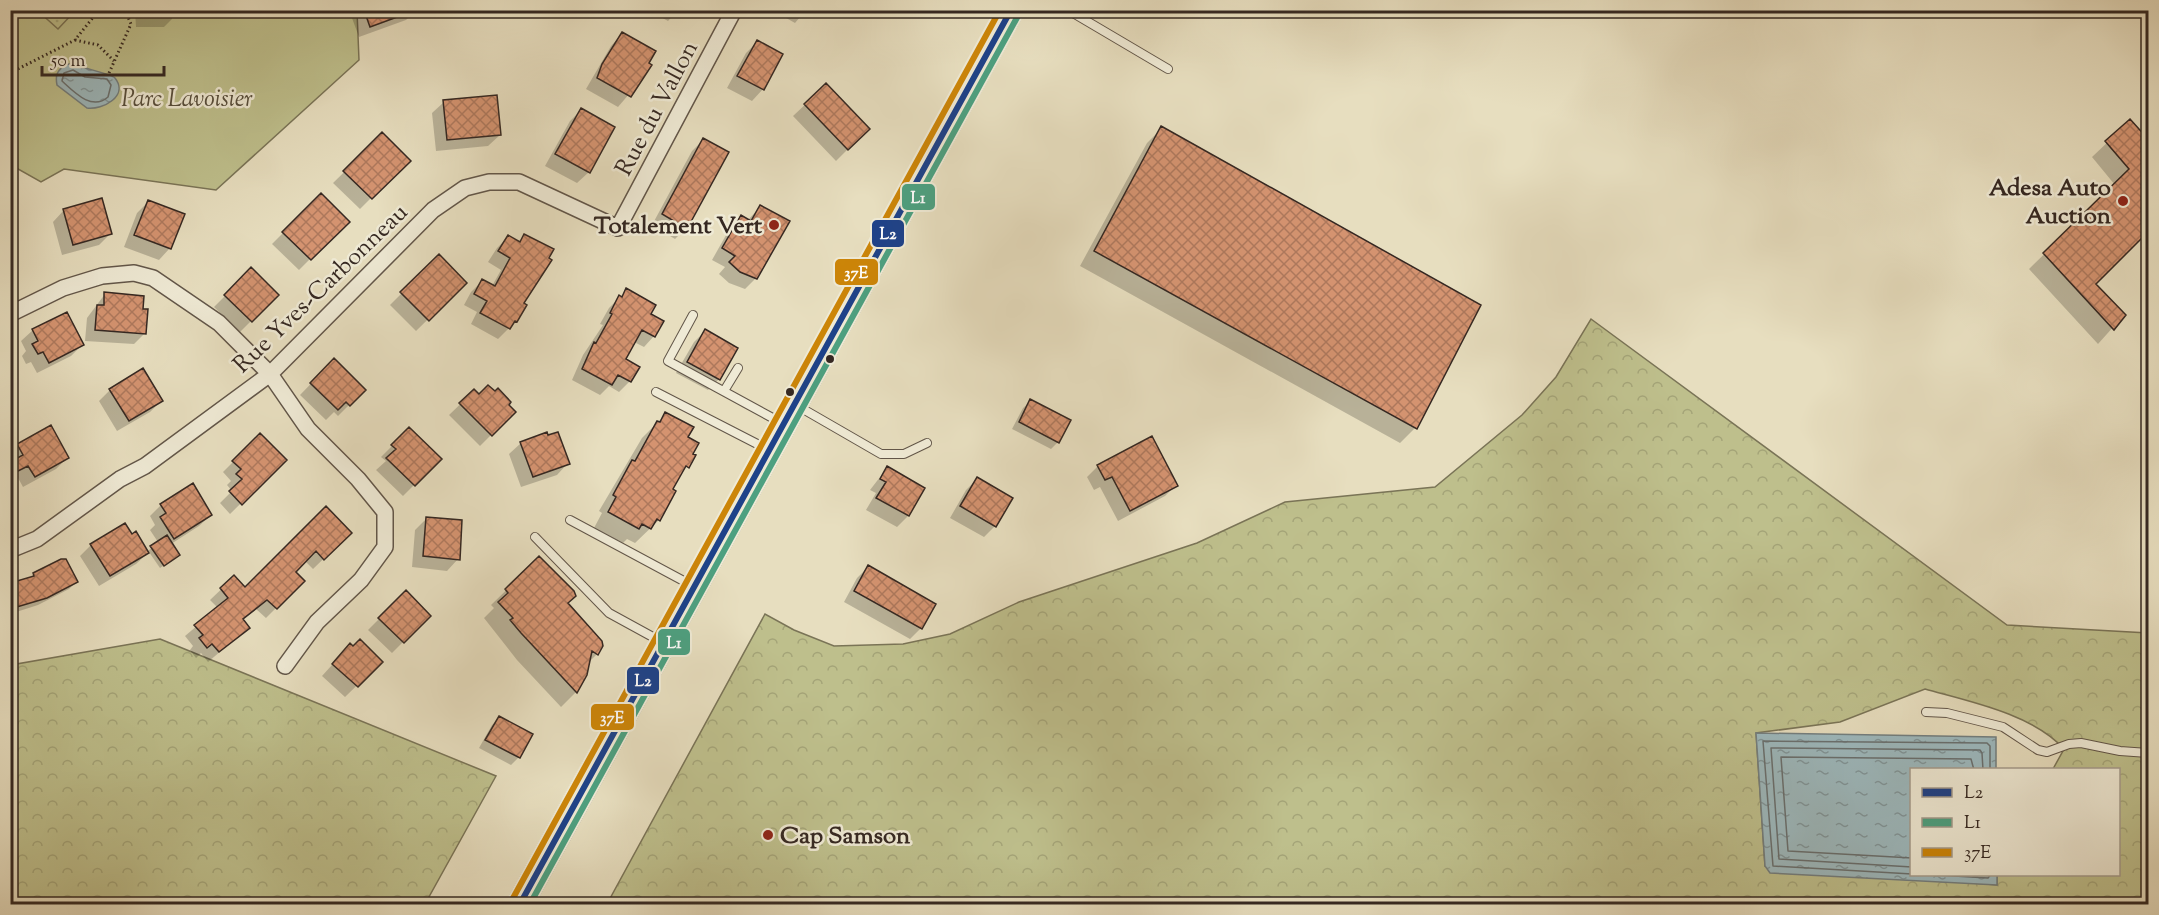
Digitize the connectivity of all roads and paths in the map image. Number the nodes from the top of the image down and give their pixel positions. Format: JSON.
{"nodes":[{"id":1,"x":99,"y":10,"type":"edge"},
{"id":2,"x":125,"y":10,"type":"edge"},
{"id":3,"x":734,"y":10,"type":"edge"},
{"id":4,"x":1011,"y":10,"type":"edge"},
{"id":5,"x":1068,"y":10,"type":"edge"},
{"id":6,"x":75,"y":40,"type":"junction"},
{"id":7,"x":114,"y":61,"type":"junction"},
{"id":8,"x":1168,"y":69,"type":"dead end"},
{"id":9,"x":10,"y":73,"type":"edge"},
{"id":10,"x":109,"y":73,"type":"dead end"},
{"id":11,"x":618,"y":228,"type":"joint"},
{"id":12,"x":10,"y":314,"type":"edge"},
{"id":13,"x":693,"y":315,"type":"dead end"},
{"id":14,"x":738,"y":368,"type":"dead end"},
{"id":15,"x":270,"y":374,"type":"junction"},
{"id":16,"x":724,"y":391,"type":"junction"},
{"id":17,"x":656,"y":392,"type":"dead end"},
{"id":18,"x":789,"y":414,"type":"junction"},
{"id":19,"x":927,"y":443,"type":"dead end"},
{"id":20,"x":769,"y":451,"type":"junction"},
{"id":21,"x":570,"y":520,"type":"dead end"},
{"id":22,"x":535,"y":537,"type":"dead end"},
{"id":23,"x":10,"y":550,"type":"edge"},
{"id":24,"x":694,"y":587,"type":"junction"},
{"id":25,"x":664,"y":643,"type":"junction"},
{"id":26,"x":285,"y":666,"type":"dead end"},
{"id":27,"x":1926,"y":712,"type":"dead end"},
{"id":28,"x":2148,"y":753,"type":"edge"},
{"id":29,"x":520,"y":904,"type":"edge"}],
"edges":[{"from":1,"to":6,"type":"path"},
{"from":2,"to":7,"type":"path"},
{"from":3,"to":11,"type":"street","name":"Rue du Vallon"},
{"from":4,"to":18,"type":"main road"},
{"from":5,"to":8,"type":"lane"},
{"from":6,"to":7,"type":"path"},
{"from":6,"to":9,"type":"path"},
{"from":7,"to":10,"type":"path"},
{"from":11,"to":15,"type":"street","name":"Rue Yves-Carbonneau"},
{"from":12,"to":15,"type":"street"},
{"from":13,"to":16,"type":"lane"},
{"from":14,"to":16,"type":"lane"},
{"from":15,"to":23,"type":"street","name":"Rue Yves-Carbonneau"},
{"from":15,"to":26,"type":"street"},
{"from":16,"to":18,"type":"lane"},
{"from":17,"to":20,"type":"lane"},
{"from":18,"to":19,"type":"lane"},
{"from":18,"to":20,"type":"main road"},
{"from":20,"to":24,"type":"main road"},
{"from":21,"to":24,"type":"lane"},
{"from":22,"to":25,"type":"lane"},
{"from":24,"to":25,"type":"main road"},
{"from":25,"to":29,"type":"main road"},
{"from":27,"to":28,"type":"lane"}]}
